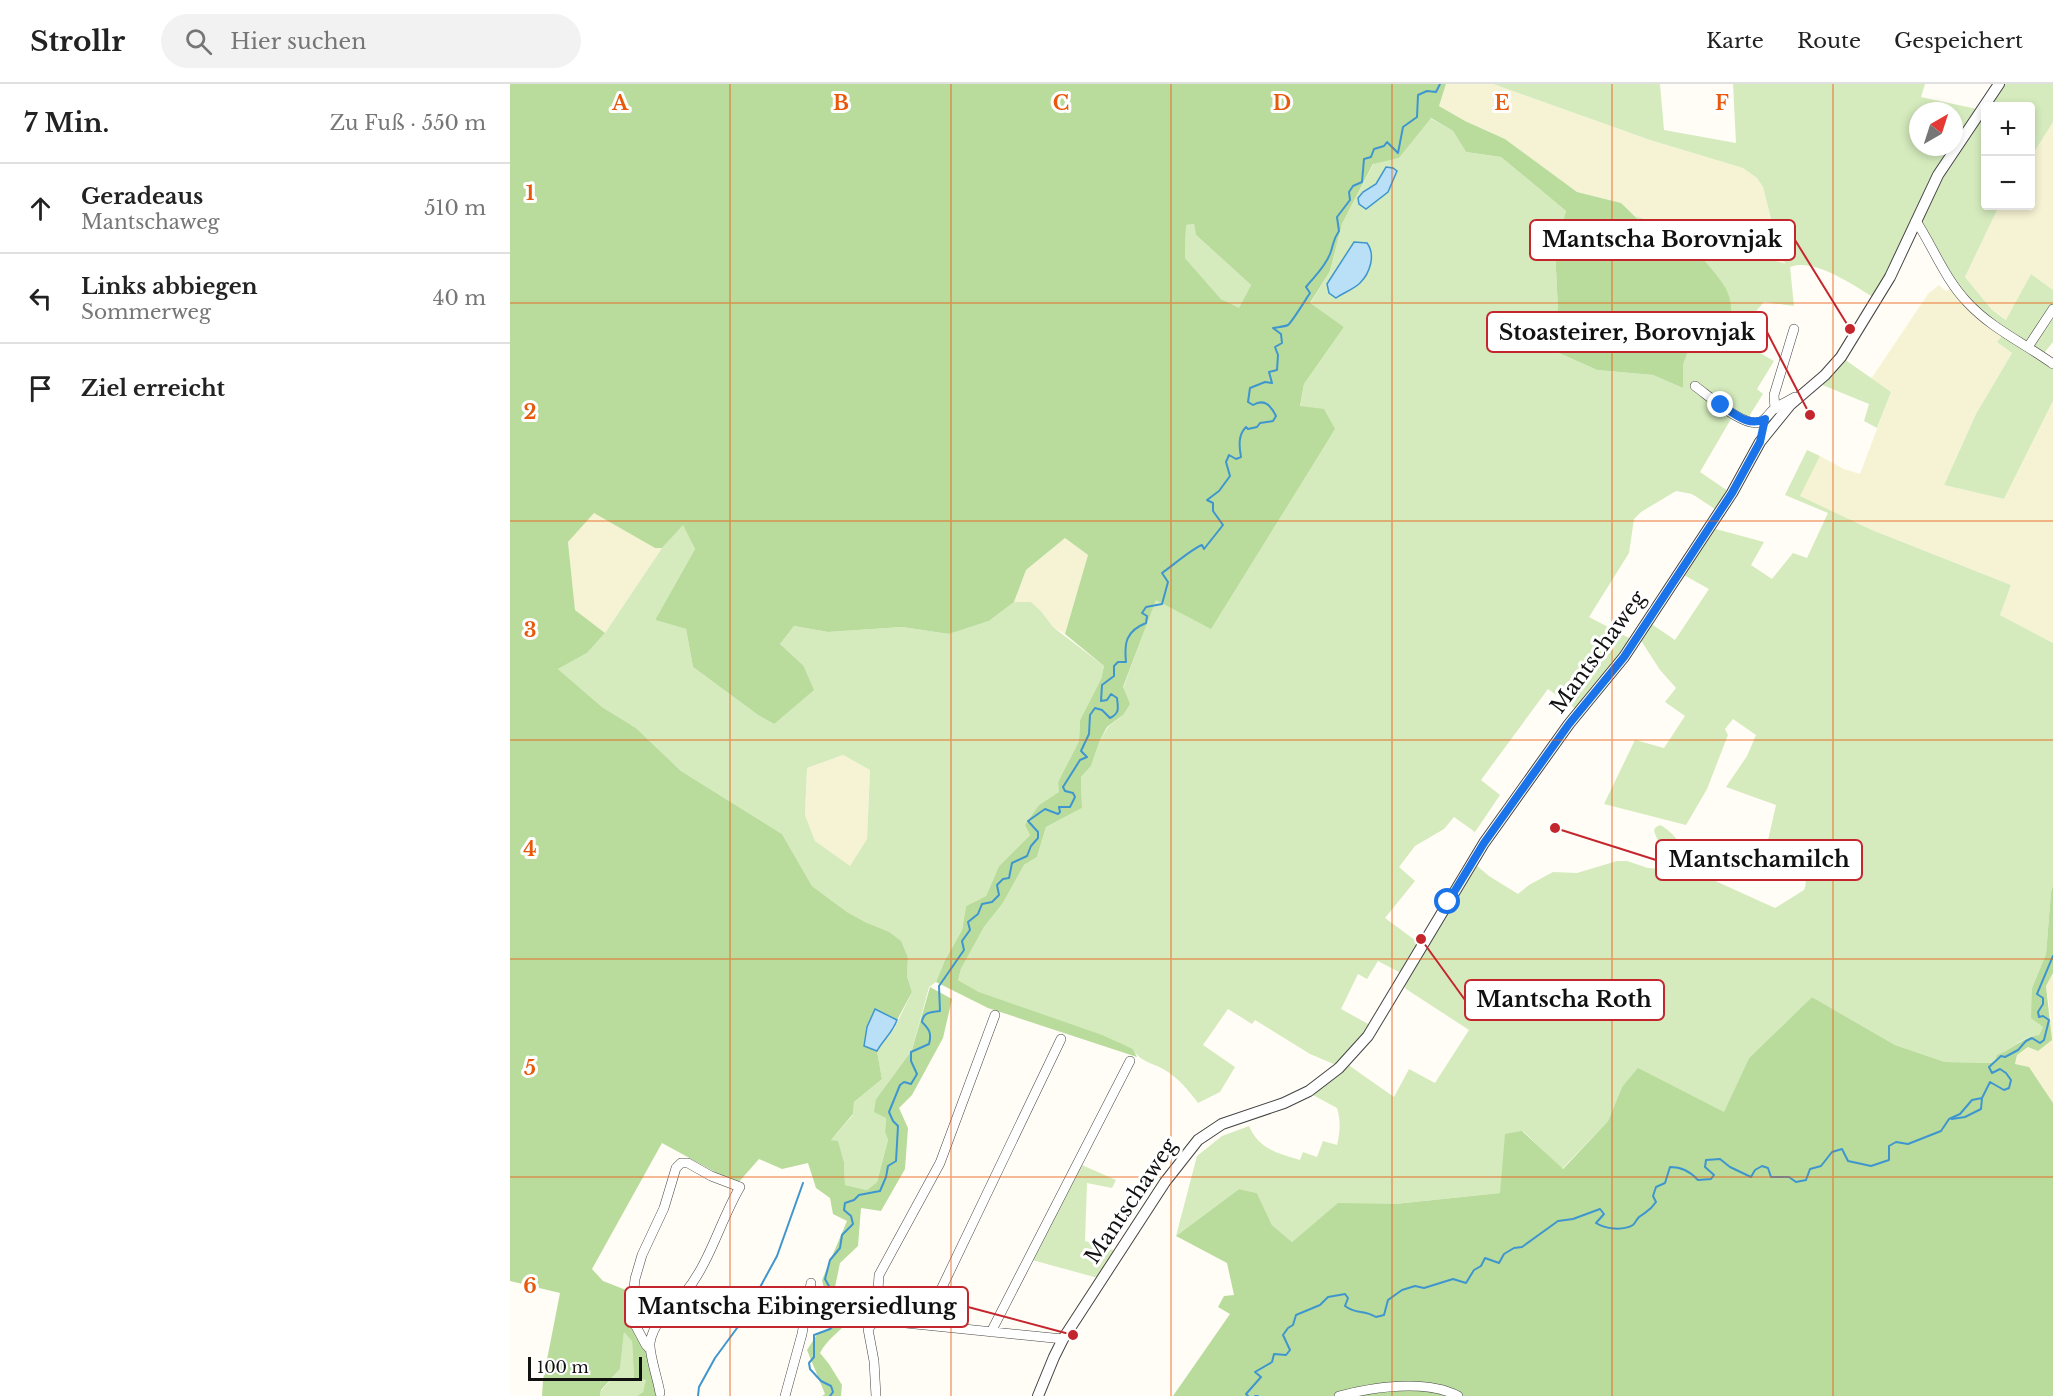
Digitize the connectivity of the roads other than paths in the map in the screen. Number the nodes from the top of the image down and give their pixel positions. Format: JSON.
{"nodes":[{"id":1,"x":1999,"y":84,"type":"edge"},
{"id":2,"x":1916,"y":220,"type":"junction"},
{"id":3,"x":2053,"y":309,"type":"edge"},
{"id":4,"x":1794,"y":329,"type":"dead end"},
{"id":5,"x":2028,"y":347,"type":"junction"},
{"id":6,"x":2053,"y":364,"type":"edge"},
{"id":7,"x":1695,"y":386,"type":"dead end"},
{"id":8,"x":1808,"y":390,"type":"junction"},
{"id":9,"x":1775,"y":409,"type":"junction"},
{"id":10,"x":1765,"y":419,"type":"junction"},
{"id":11,"x":1760,"y":442,"type":"junction"},
{"id":12,"x":995,"y":1016,"type":"dead end"},
{"id":13,"x":1061,"y":1040,"type":"dead end"},
{"id":14,"x":1130,"y":1061,"type":"dead end"},
{"id":15,"x":811,"y":1283,"type":"dead end"},
{"id":16,"x":876,"y":1320,"type":"junction"},
{"id":17,"x":924,"y":1325,"type":"junction"},
{"id":18,"x":991,"y":1332,"type":"junction"},
{"id":19,"x":1063,"y":1339,"type":"junction"},
{"id":20,"x":650,"y":1349,"type":"junction"},
{"id":21,"x":660,"y":1393,"type":"dead end"},
{"id":22,"x":785,"y":1396,"type":"edge"},
{"id":23,"x":876,"y":1396,"type":"edge"},
{"id":24,"x":1038,"y":1396,"type":"edge"},
{"id":25,"x":1339,"y":1396,"type":"edge"},
{"id":26,"x":1458,"y":1396,"type":"edge"}],
"edges":[{"from":1,"to":2,"type":"street","name":"Mantschaweg"},
{"from":2,"to":5,"type":"street"},
{"from":2,"to":8,"type":"street","name":"Mantschaweg"},
{"from":3,"to":5,"type":"street"},
{"from":4,"to":9,"type":"street"},
{"from":5,"to":6,"type":"street"},
{"from":7,"to":10,"type":"street"},
{"from":8,"to":9,"type":"street"},
{"from":8,"to":11,"type":"street","name":"Mantschaweg"},
{"from":9,"to":10,"type":"street"},
{"from":10,"to":11,"type":"street"},
{"from":11,"to":19,"type":"street","name":"Mantschaweg"},
{"from":12,"to":16,"type":"street"},
{"from":13,"to":17,"type":"street"},
{"from":14,"to":18,"type":"street"},
{"from":15,"to":22,"type":"street"},
{"from":16,"to":17,"type":"street"},
{"from":16,"to":23,"type":"street"},
{"from":17,"to":18,"type":"street"},
{"from":18,"to":19,"type":"street"},
{"from":19,"to":24,"type":"street","name":"Mantschaweg"},
{"from":20,"to":20,"type":"street"},
{"from":20,"to":21,"type":"street"},
{"from":25,"to":26,"type":"street"}]}
